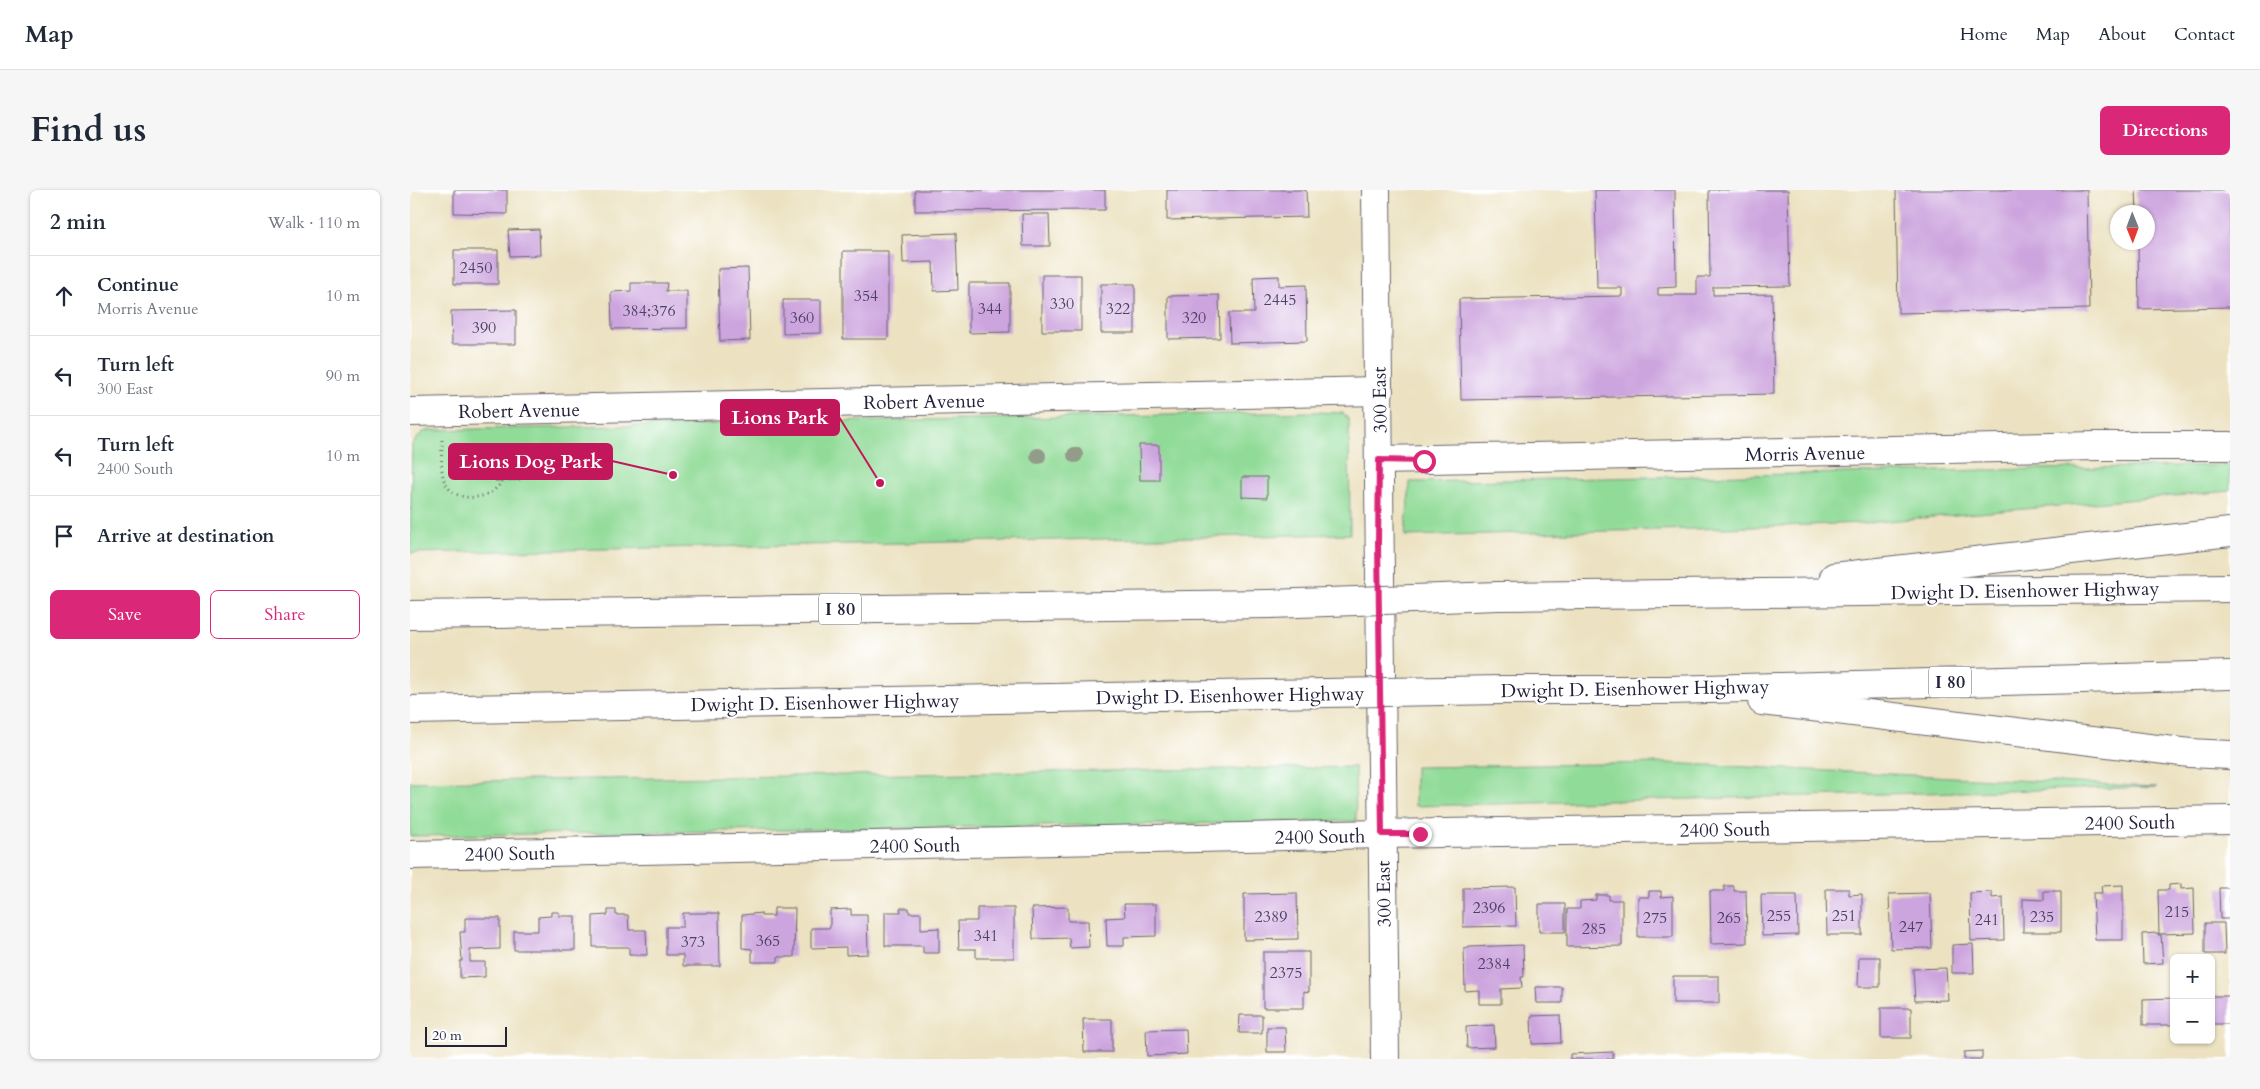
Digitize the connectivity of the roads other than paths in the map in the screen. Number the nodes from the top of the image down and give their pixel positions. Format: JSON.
{"nodes":[{"id":1,"x":1376,"y":190,"type":"edge"},
{"id":2,"x":1379,"y":391,"type":"junction"},
{"id":3,"x":410,"y":412,"type":"edge"},
{"id":4,"x":2230,"y":446,"type":"edge"},
{"id":5,"x":1379,"y":460,"type":"junction"},
{"id":6,"x":2230,"y":532,"type":"edge"},
{"id":7,"x":2230,"y":588,"type":"edge"},
{"id":8,"x":1683,"y":594,"type":"junction"},
{"id":9,"x":410,"y":615,"type":"edge"},
{"id":10,"x":2230,"y":675,"type":"edge"},
{"id":11,"x":1669,"y":690,"type":"junction"},
{"id":12,"x":410,"y":710,"type":"edge"},
{"id":13,"x":2230,"y":754,"type":"edge"},
{"id":14,"x":2230,"y":820,"type":"edge"},
{"id":15,"x":1382,"y":834,"type":"junction"},
{"id":16,"x":410,"y":855,"type":"edge"},
{"id":17,"x":1385,"y":1059,"type":"edge"}],
"edges":[{"from":1,"to":2,"type":"main road","name":"300 East"},
{"from":2,"to":3,"type":"main road","name":"Robert Avenue"},
{"from":2,"to":5,"type":"main road","name":"300 East"},
{"from":4,"to":5,"type":"main road","name":"Morris Avenue"},
{"from":5,"to":15,"type":"main road","name":"300 East"},
{"from":6,"to":8,"type":"main road"},
{"from":7,"to":8,"type":"main road","name":"Dwight D. Eisenhower Highway","number":"I 80"},
{"from":8,"to":9,"type":"main road","name":"Dwight D. Eisenhower Highway","number":"I 80","bridge":true},
{"from":10,"to":11,"type":"main road","name":"Dwight D. Eisenhower Highway","number":"I 80"},
{"from":11,"to":12,"type":"main road","name":"Dwight D. Eisenhower Highway","number":"I 80","bridge":true},
{"from":11,"to":13,"type":"main road"},
{"from":14,"to":15,"type":"main road","name":"2400 South"},
{"from":15,"to":16,"type":"main road","name":"2400 South"},
{"from":15,"to":17,"type":"main road","name":"300 East"}]}
